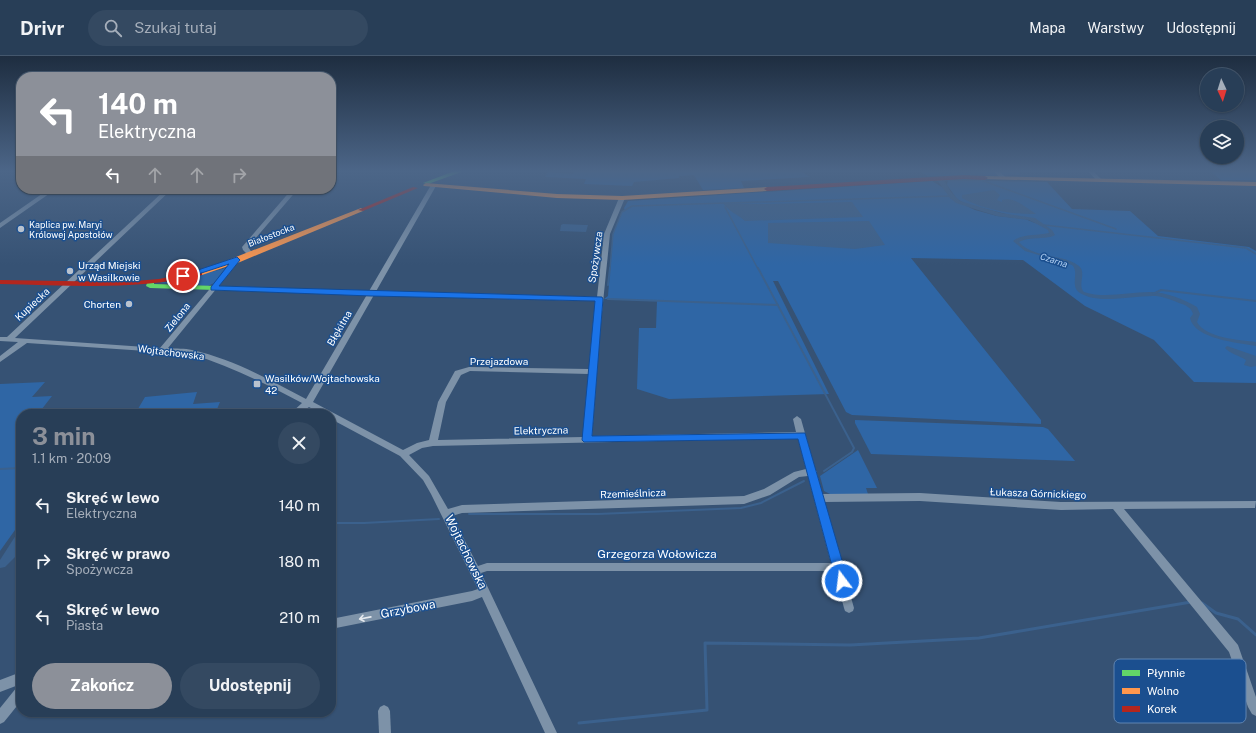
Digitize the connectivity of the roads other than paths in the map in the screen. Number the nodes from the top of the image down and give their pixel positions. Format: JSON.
{"nodes":[{"id":1,"x":35,"y":202,"type":"edge"},
{"id":2,"x":156,"y":202,"type":"edge"},
{"id":3,"x":283,"y":202,"type":"edge"},
{"id":4,"x":382,"y":202,"type":"edge"},
{"id":5,"x":420,"y":202,"type":"edge"},
{"id":6,"x":621,"y":202,"type":"edge"},
{"id":7,"x":0,"y":226,"type":"edge"},
{"id":8,"x":250,"y":254,"type":"junction"},
{"id":9,"x":237,"y":260,"type":"junction"},
{"id":10,"x":0,"y":282,"type":"edge"},
{"id":11,"x":151,"y":282,"type":"junction"},
{"id":12,"x":68,"y":284,"type":"junction"},
{"id":13,"x":214,"y":288,"type":"junction"},
{"id":14,"x":371,"y":294,"type":"junction"},
{"id":15,"x":599,"y":299,"type":"junction"},
{"id":16,"x":0,"y":338,"type":"edge"},
{"id":17,"x":9,"y":339,"type":"junction"},
{"id":18,"x":25,"y":341,"type":"junction"},
{"id":19,"x":163,"y":349,"type":"junction"},
{"id":20,"x":0,"y":360,"type":"edge"},
{"id":21,"x":592,"y":372,"type":"junction"},
{"id":22,"x":308,"y":403,"type":"junction"},
{"id":23,"x":300,"y":409,"type":"edge"},
{"id":24,"x":319,"y":409,"type":"edge"},
{"id":25,"x":336,"y":418,"type":"edge"},
{"id":26,"x":797,"y":419,"type":"dead end"},
{"id":27,"x":802,"y":435,"type":"junction"},
{"id":28,"x":587,"y":440,"type":"junction"},
{"id":29,"x":433,"y":444,"type":"junction"},
{"id":30,"x":403,"y":454,"type":"junction"},
{"id":31,"x":813,"y":472,"type":"junction"},
{"id":32,"x":820,"y":498,"type":"junction"},
{"id":33,"x":1255,"y":504,"type":"edge"},
{"id":34,"x":1116,"y":506,"type":"junction"},
{"id":35,"x":447,"y":513,"type":"junction"},
{"id":36,"x":839,"y":567,"type":"junction"},
{"id":37,"x":475,"y":570,"type":"junction"},
{"id":38,"x":485,"y":591,"type":"junction"},
{"id":39,"x":849,"y":608,"type":"dead end"},
{"id":40,"x":336,"y":623,"type":"edge"},
{"id":41,"x":1237,"y":659,"type":"edge"},
{"id":42,"x":16,"y":680,"type":"edge"},
{"id":43,"x":0,"y":686,"type":"edge"},
{"id":44,"x":1246,"y":686,"type":"edge"},
{"id":45,"x":16,"y":697,"type":"edge"},
{"id":46,"x":1256,"y":710,"type":"edge"},
{"id":47,"x":384,"y":711,"type":"dead end"},
{"id":48,"x":0,"y":718,"type":"edge"},
{"id":49,"x":386,"y":733,"type":"edge"},
{"id":50,"x":551,"y":733,"type":"edge"}],
"edges":[{"from":1,"to":7,"type":"street"},
{"from":2,"to":12,"type":"street","name":"Kupiecka"},
{"from":3,"to":8,"type":"street"},
{"from":4,"to":8,"type":"street","name":"Białostocka"},
{"from":5,"to":14,"type":"street","name":"Błękitna"},
{"from":6,"to":15,"type":"street","name":"Spożywcza"},
{"from":8,"to":9,"type":"street","name":"Białostocka"},
{"from":9,"to":11,"type":"street","name":"Białostocka"},
{"from":9,"to":13,"type":"street","name":"Zielona"},
{"from":10,"to":12,"type":"street","name":"Białostocka"},
{"from":11,"to":12,"type":"street","name":"Białostocka"},
{"from":11,"to":13,"type":"street"},
{"from":12,"to":17,"type":"street","name":"Kupiecka"},
{"from":13,"to":14,"type":"street"},
{"from":13,"to":19,"type":"street","name":"Zielona"},
{"from":14,"to":15,"type":"street"},
{"from":14,"to":22,"type":"street","name":"Błękitna"},
{"from":15,"to":21,"type":"street","name":"Spożywcza"},
{"from":16,"to":17,"type":"street","name":"Wojtachowska"},
{"from":17,"to":18,"type":"street","name":"Wojtachowska"},
{"from":18,"to":19,"type":"street","name":"Wojtachowska"},
{"from":18,"to":20,"type":"street"},
{"from":19,"to":22,"type":"street","name":"Wojtachowska"},
{"from":21,"to":28,"type":"street","name":"Spożywcza"},
{"from":21,"to":29,"type":"street","name":"Przejazdowa"},
{"from":22,"to":23,"type":"street","name":"Błękitna"},
{"from":22,"to":24,"type":"street","name":"Wojtachowska"},
{"from":25,"to":30,"type":"street","name":"Wojtachowska"},
{"from":26,"to":27,"type":"street"},
{"from":27,"to":28,"type":"street","name":"Elektryczna"},
{"from":27,"to":31,"type":"street"},
{"from":28,"to":29,"type":"street","name":"Elektryczna"},
{"from":29,"to":30,"type":"street","name":"Elektryczna"},
{"from":30,"to":35,"type":"street","name":"Wojtachowska"},
{"from":31,"to":32,"type":"street"},
{"from":31,"to":35,"type":"street","name":"Rzemieślnicza"},
{"from":32,"to":34,"type":"street","name":"Łukasza Górnickiego"},
{"from":32,"to":36,"type":"street"},
{"from":33,"to":34,"type":"street","name":"Łukasza Górnickiego"},
{"from":34,"to":41,"type":"street"},
{"from":35,"to":37,"type":"street","name":"Wojtachowska"},
{"from":36,"to":37,"type":"street","name":"Grzegorza Wołowicza"},
{"from":36,"to":39,"type":"street"},
{"from":37,"to":38,"type":"street","name":"Wojtachowska"},
{"from":38,"to":40,"type":"street","name":"Grzybowa","one_way":true},
{"from":38,"to":50,"type":"street","name":"Wojtachowska"},
{"from":42,"to":43,"type":"street"},
{"from":44,"to":46,"type":"street"},
{"from":45,"to":48,"type":"street"},
{"from":47,"to":49,"type":"street"}]}
